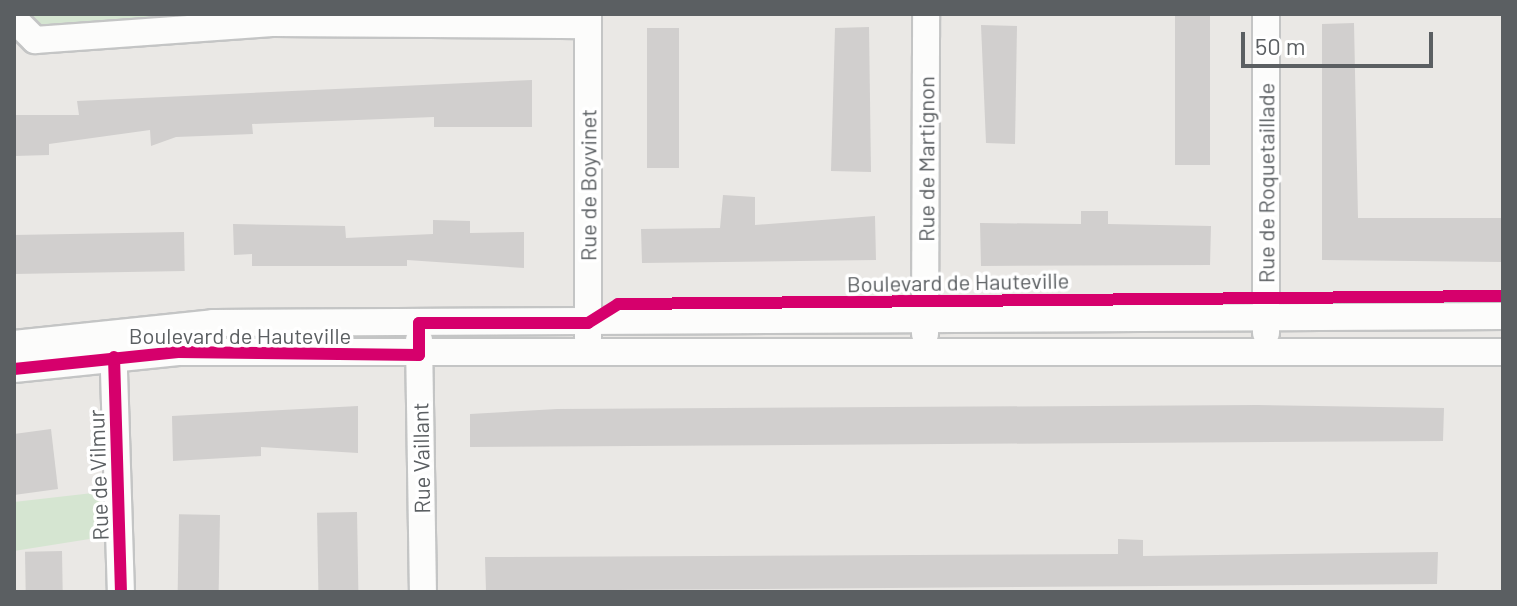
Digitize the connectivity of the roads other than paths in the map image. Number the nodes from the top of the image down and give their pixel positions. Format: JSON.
{"nodes":[{"id":1,"x":926,"y":14,"type":"edge"},
{"id":2,"x":1266,"y":14,"type":"edge"},
{"id":3,"x":275,"y":18,"type":"edge"},
{"id":4,"x":14,"y":19,"type":"edge"},
{"id":5,"x":588,"y":20,"type":"edge"},
{"id":6,"x":1503,"y":316,"type":"edge"},
{"id":7,"x":1267,"y":317,"type":"junction"},
{"id":8,"x":925,"y":319,"type":"junction"},
{"id":9,"x":419,"y":323,"type":"junction"},
{"id":10,"x":588,"y":323,"type":"junction"},
{"id":11,"x":14,"y":344,"type":"edge"},
{"id":12,"x":114,"y":344,"type":"junction"},
{"id":13,"x":1266,"y":352,"type":"junction"},
{"id":14,"x":1503,"y":352,"type":"edge"},
{"id":15,"x":925,"y":353,"type":"junction"},
{"id":16,"x":419,"y":355,"type":"junction"},
{"id":17,"x":587,"y":356,"type":"junction"},
{"id":18,"x":14,"y":369,"type":"edge"},
{"id":19,"x":121,"y":592,"type":"edge"},
{"id":20,"x":423,"y":592,"type":"edge"}],
"edges":[{"from":1,"to":8,"type":"street","name":"Rue de Martignon"},
{"from":2,"to":7,"type":"street","name":"Rue de Roquetaillade"},
{"from":3,"to":4,"type":"street"},
{"from":3,"to":5,"type":"street"},
{"from":5,"to":10,"type":"street","name":"Rue de Boyvinet"},
{"from":6,"to":7,"type":"street","name":"Boulevard de Hauteville"},
{"from":7,"to":8,"type":"street","name":"Boulevard de Hauteville"},
{"from":7,"to":13,"type":"street","name":"Rue de Roquetaillade"},
{"from":8,"to":10,"type":"street","name":"Boulevard de Hauteville"},
{"from":8,"to":15,"type":"street","name":"Rue de Martignon"},
{"from":9,"to":10,"type":"street","name":"Boulevard de Hauteville"},
{"from":9,"to":12,"type":"street","name":"Boulevard de Hauteville"},
{"from":9,"to":16,"type":"street","name":"Rue Vaillant"},
{"from":10,"to":17,"type":"street","name":"Rue de Boyvinet"},
{"from":11,"to":12,"type":"street","name":"Boulevard de Hauteville"},
{"from":12,"to":16,"type":"street","name":"Boulevard de Hauteville"},
{"from":12,"to":18,"type":"street","name":"Boulevard de Hauteville"},
{"from":12,"to":19,"type":"street","name":"Rue de Vilmur"},
{"from":13,"to":14,"type":"street","name":"Boulevard de Hauteville"},
{"from":13,"to":15,"type":"street","name":"Boulevard de Hauteville"},
{"from":15,"to":17,"type":"street","name":"Boulevard de Hauteville"},
{"from":16,"to":17,"type":"street","name":"Boulevard de Hauteville"},
{"from":16,"to":20,"type":"street","name":"Rue Vaillant"}]}
